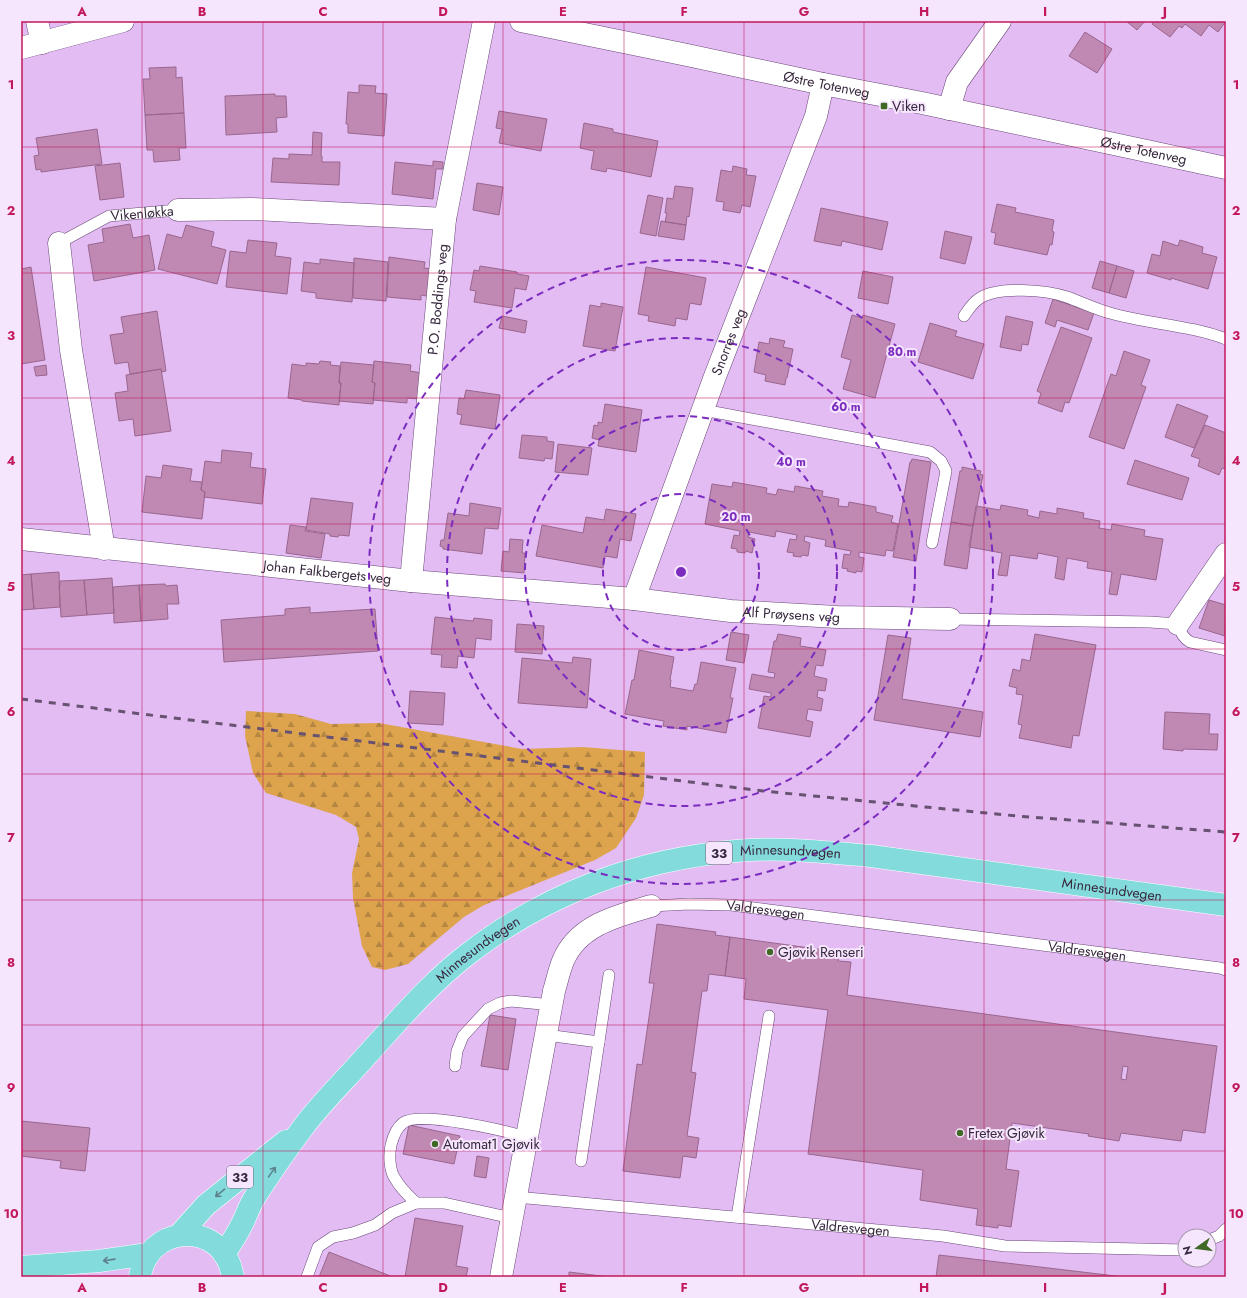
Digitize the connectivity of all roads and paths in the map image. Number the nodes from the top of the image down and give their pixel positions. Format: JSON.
{"nodes":[{"id":1,"x":37,"y":21,"type":"edge"},
{"id":2,"x":123,"y":21,"type":"edge"},
{"id":3,"x":484,"y":21,"type":"edge"},
{"id":4,"x":521,"y":21,"type":"edge"},
{"id":5,"x":1000,"y":21,"type":"edge"},
{"id":6,"x":42,"y":43,"type":"junction"},
{"id":7,"x":21,"y":48,"type":"edge"},
{"id":8,"x":823,"y":84,"type":"junction"},
{"id":9,"x":949,"y":109,"type":"junction"},
{"id":10,"x":1226,"y":168,"type":"edge"},
{"id":11,"x":178,"y":210,"type":"joint"},
{"id":12,"x":445,"y":219,"type":"junction"},
{"id":13,"x":59,"y":243,"type":"joint"},
{"id":14,"x":964,"y":316,"type":"dead end"},
{"id":15,"x":1226,"y":339,"type":"edge"},
{"id":16,"x":703,"y":410,"type":"junction"},
{"id":17,"x":21,"y":539,"type":"edge"},
{"id":18,"x":932,"y":543,"type":"dead end"},
{"id":19,"x":104,"y":549,"type":"junction"},
{"id":20,"x":1226,"y":554,"type":"edge"},
{"id":21,"x":411,"y":581,"type":"junction"},
{"id":22,"x":634,"y":599,"type":"junction"},
{"id":23,"x":950,"y":619,"type":"joint"},
{"id":24,"x":1178,"y":624,"type":"junction"},
{"id":25,"x":1226,"y":650,"type":"edge"},
{"id":26,"x":1226,"y":905,"type":"edge"},
{"id":27,"x":651,"y":906,"type":"joint"},
{"id":28,"x":1226,"y":970,"type":"edge"},
{"id":29,"x":610,"y":975,"type":"dead end"},
{"id":30,"x":552,"y":1005,"type":"junction"},
{"id":31,"x":769,"y":1016,"type":"dead end"},
{"id":32,"x":546,"y":1035,"type":"junction"},
{"id":33,"x":599,"y":1042,"type":"junction"},
{"id":34,"x":455,"y":1066,"type":"dead end"},
{"id":35,"x":305,"y":1125,"type":"junction"},
{"id":36,"x":526,"y":1137,"type":"junction"},
{"id":37,"x":581,"y":1161,"type":"dead end"},
{"id":38,"x":516,"y":1197,"type":"junction"},
{"id":39,"x":416,"y":1203,"type":"junction"},
{"id":40,"x":737,"y":1217,"type":"junction"},
{"id":41,"x":512,"y":1218,"type":"junction"},
{"id":42,"x":1226,"y":1229,"type":"edge"},
{"id":43,"x":179,"y":1235,"type":"junction"},
{"id":44,"x":1217,"y":1237,"type":"edge"},
{"id":45,"x":1177,"y":1250,"type":"edge"},
{"id":46,"x":148,"y":1254,"type":"junction"},
{"id":47,"x":224,"y":1254,"type":"junction"},
{"id":48,"x":21,"y":1267,"type":"edge"},
{"id":49,"x":140,"y":1277,"type":"edge"},
{"id":50,"x":232,"y":1277,"type":"edge"},
{"id":51,"x":307,"y":1277,"type":"edge"},
{"id":52,"x":501,"y":1277,"type":"edge"}],
"edges":[{"from":1,"to":6,"type":"street"},
{"from":2,"to":6,"type":"street"},
{"from":3,"to":12,"type":"street","name":"P.O. Boddings veg"},
{"from":4,"to":8,"type":"street","name":"Østre Totenveg"},
{"from":5,"to":9,"type":"street"},
{"from":6,"to":7,"type":"street"},
{"from":8,"to":9,"type":"street","name":"Østre Totenveg"},
{"from":8,"to":16,"type":"street","name":"Snorres veg"},
{"from":9,"to":10,"type":"street","name":"Østre Totenveg"},
{"from":11,"to":12,"type":"street","name":"Vikenløkka"},
{"from":11,"to":13,"type":"lane","name":"Vikenløkka"},
{"from":12,"to":21,"type":"street","name":"P.O. Boddings veg"},
{"from":13,"to":19,"type":"street","name":"Vikenløkka"},
{"from":14,"to":15,"type":"lane"},
{"from":16,"to":18,"type":"lane"},
{"from":16,"to":22,"type":"street","name":"Snorres veg"},
{"from":17,"to":19,"type":"street","name":"Johan Falkbergets veg"},
{"from":19,"to":21,"type":"street","name":"Johan Falkbergets veg"},
{"from":20,"to":24,"type":"street"},
{"from":21,"to":22,"type":"street","name":"Johan Falkbergets veg"},
{"from":22,"to":23,"type":"street","name":"Alf Prøysens veg"},
{"from":23,"to":24,"type":"lane"},
{"from":24,"to":25,"type":"lane"},
{"from":26,"to":35,"type":"main road","name":"Minnesundvegen","number":"33"},
{"from":27,"to":28,"type":"lane","name":"Valdresvegen"},
{"from":27,"to":30,"type":"street","name":"Valdresvegen"},
{"from":29,"to":33,"type":"lane"},
{"from":30,"to":32,"type":"street","name":"Valdresvegen"},
{"from":30,"to":34,"type":"lane"},
{"from":31,"to":40,"type":"lane"},
{"from":32,"to":33,"type":"lane"},
{"from":32,"to":36,"type":"street","name":"Valdresvegen"},
{"from":33,"to":37,"type":"lane"},
{"from":35,"to":43,"type":"main road","name":"Minnesundvegen","number":"33","one_way":true},
{"from":47,"to":35,"type":"main road","name":"Minnesundvegen","number":"33","one_way":true},
{"from":36,"to":38,"type":"street","name":"Valdresvegen"},
{"from":36,"to":39,"type":"lane"},
{"from":38,"to":40,"type":"lane","name":"Valdresvegen"},
{"from":38,"to":41,"type":"street","name":"Valdresvegen"},
{"from":39,"to":41,"type":"lane"},
{"from":39,"to":51,"type":"lane"},
{"from":40,"to":45,"type":"lane","name":"Valdresvegen"},
{"from":41,"to":52,"type":"street","name":"Valdresvegen"},
{"from":42,"to":44,"type":"lane"},
{"from":43,"to":46,"type":"main road","name":"Minnesundvegen","number":"33"},
{"from":43,"to":47,"type":"main road","name":"Minnesundvegen","number":"33"},
{"from":46,"to":48,"type":"main road","one_way":true},
{"from":46,"to":49,"type":"main road","name":"Minnesundvegen","number":"33"},
{"from":47,"to":50,"type":"main road","name":"Minnesundvegen","number":"33"}]}
